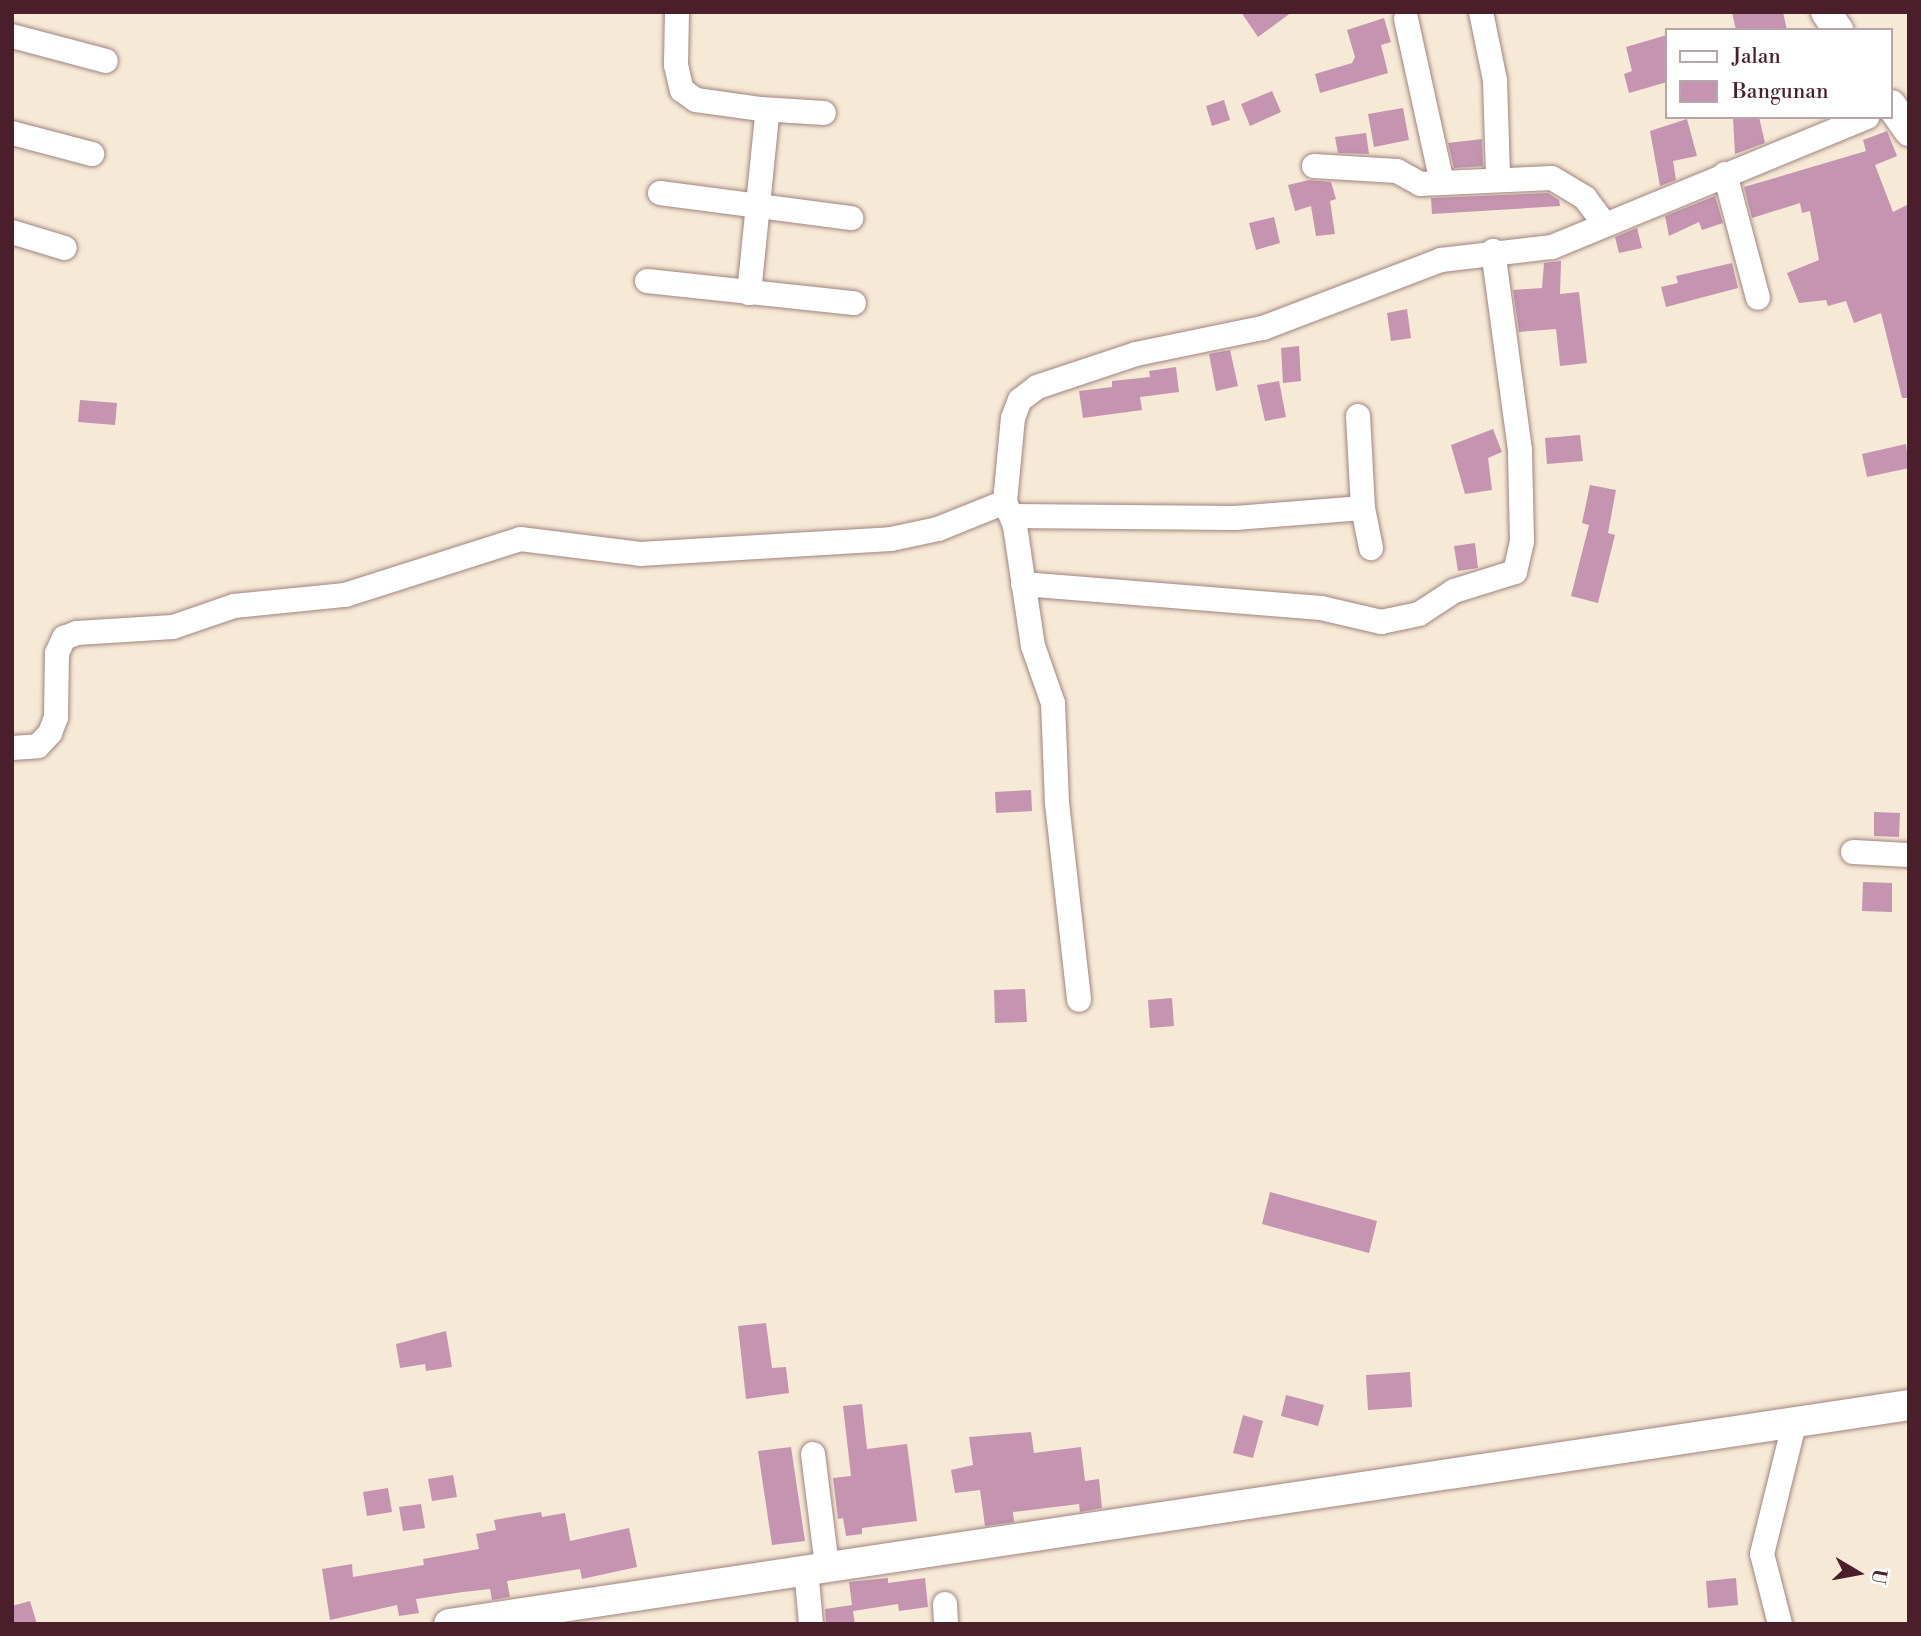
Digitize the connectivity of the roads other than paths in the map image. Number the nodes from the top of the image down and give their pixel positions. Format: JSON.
{"nodes":[{"id":1,"x":677,"y":12,"type":"edge"},
{"id":2,"x":1481,"y":12,"type":"edge"},
{"id":3,"x":1826,"y":12,"type":"edge"},
{"id":4,"x":1406,"y":19,"type":"dead end"},
{"id":5,"x":1837,"y":28,"type":"edge"},
{"id":6,"x":12,"y":36,"type":"edge"},
{"id":7,"x":106,"y":61,"type":"dead end"},
{"id":8,"x":761,"y":109,"type":"junction"},
{"id":9,"x":824,"y":113,"type":"dead end"},
{"id":10,"x":1872,"y":119,"type":"edge"},
{"id":11,"x":12,"y":133,"type":"edge"},
{"id":12,"x":92,"y":154,"type":"dead end"},
{"id":13,"x":1314,"y":166,"type":"dead end"},
{"id":14,"x":1725,"y":174,"type":"junction"},
{"id":15,"x":1498,"y":178,"type":"junction"},
{"id":16,"x":1442,"y":183,"type":"junction"},
{"id":17,"x":660,"y":193,"type":"dead end"},
{"id":18,"x":757,"y":207,"type":"junction"},
{"id":19,"x":851,"y":218,"type":"dead end"},
{"id":20,"x":1604,"y":223,"type":"junction"},
{"id":21,"x":12,"y":232,"type":"edge"},
{"id":22,"x":65,"y":248,"type":"dead end"},
{"id":23,"x":1493,"y":251,"type":"junction"},
{"id":24,"x":647,"y":281,"type":"dead end"},
{"id":25,"x":749,"y":293,"type":"junction"},
{"id":26,"x":1758,"y":298,"type":"dead end"},
{"id":27,"x":854,"y":303,"type":"dead end"},
{"id":28,"x":1358,"y":416,"type":"dead end"},
{"id":29,"x":1363,"y":508,"type":"junction"},
{"id":30,"x":1009,"y":509,"type":"junction"},
{"id":31,"x":1371,"y":548,"type":"dead end"},
{"id":32,"x":1024,"y":584,"type":"junction"},
{"id":33,"x":12,"y":748,"type":"edge"},
{"id":34,"x":1853,"y":852,"type":"dead end"},
{"id":35,"x":1909,"y":855,"type":"edge"},
{"id":36,"x":1079,"y":1000,"type":"dead end"},
{"id":37,"x":1909,"y":1405,"type":"edge"},
{"id":38,"x":1794,"y":1425,"type":"junction"},
{"id":39,"x":813,"y":1454,"type":"dead end"},
{"id":40,"x":816,"y":1567,"type":"junction"},
{"id":41,"x":449,"y":1624,"type":"edge"},
{"id":42,"x":811,"y":1624,"type":"edge"},
{"id":43,"x":1780,"y":1624,"type":"edge"}],
"edges":[{"from":1,"to":8,"type":"street"},
{"from":2,"to":15,"type":"street"},
{"from":3,"to":5,"type":"street"},
{"from":4,"to":16,"type":"street"},
{"from":6,"to":7,"type":"street"},
{"from":8,"to":9,"type":"street"},
{"from":8,"to":18,"type":"street"},
{"from":10,"to":14,"type":"street"},
{"from":11,"to":12,"type":"street"},
{"from":13,"to":16,"type":"street"},
{"from":14,"to":20,"type":"street"},
{"from":14,"to":26,"type":"street"},
{"from":15,"to":16,"type":"street"},
{"from":15,"to":20,"type":"street"},
{"from":17,"to":18,"type":"street"},
{"from":18,"to":19,"type":"street"},
{"from":18,"to":25,"type":"street"},
{"from":20,"to":23,"type":"street"},
{"from":21,"to":22,"type":"street"},
{"from":23,"to":30,"type":"street"},
{"from":23,"to":32,"type":"street"},
{"from":24,"to":25,"type":"street"},
{"from":25,"to":27,"type":"street"},
{"from":28,"to":29,"type":"street"},
{"from":29,"to":30,"type":"street"},
{"from":29,"to":31,"type":"street"},
{"from":30,"to":32,"type":"street"},
{"from":30,"to":33,"type":"street"},
{"from":32,"to":36,"type":"street"},
{"from":34,"to":35,"type":"street"},
{"from":37,"to":38,"type":"street"},
{"from":38,"to":40,"type":"street"},
{"from":38,"to":43,"type":"street"},
{"from":39,"to":40,"type":"street"},
{"from":40,"to":41,"type":"street"},
{"from":40,"to":42,"type":"street"}]}
